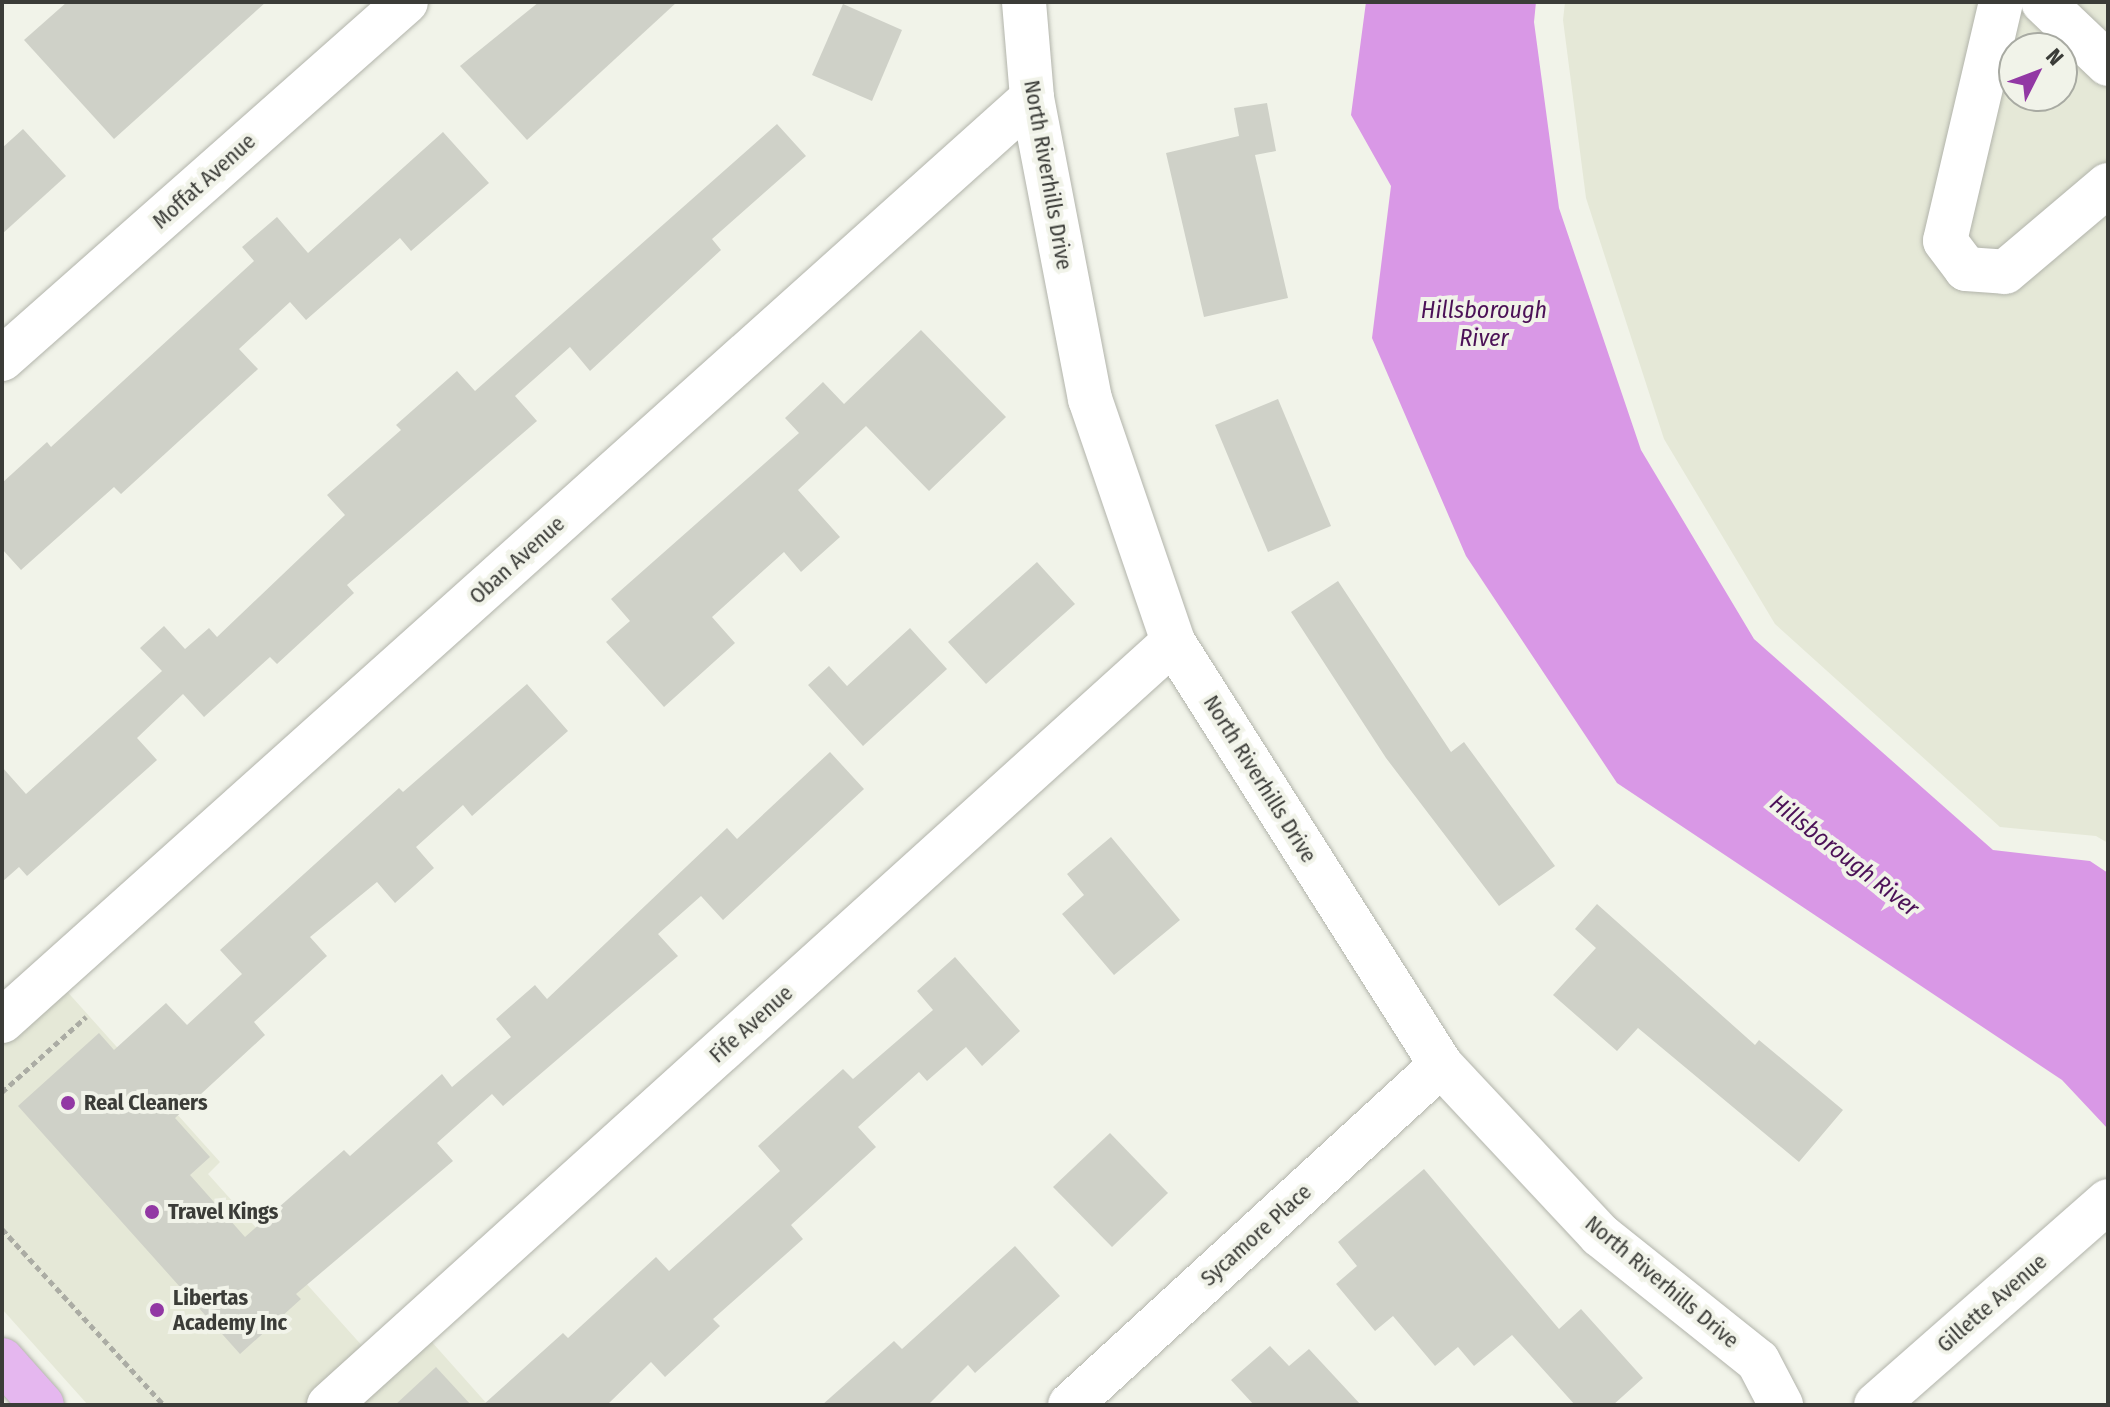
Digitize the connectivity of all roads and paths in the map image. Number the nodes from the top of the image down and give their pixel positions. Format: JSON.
{"nodes":[{"id":1,"x":406,"y":2,"type":"edge"},
{"id":2,"x":1024,"y":2,"type":"edge"},
{"id":3,"x":2001,"y":2,"type":"edge"},
{"id":4,"x":2043,"y":2,"type":"edge"},
{"id":5,"x":2108,"y":64,"type":"edge"},
{"id":6,"x":1032,"y":98,"type":"junction"},
{"id":7,"x":2108,"y":185,"type":"edge"},
{"id":8,"x":2,"y":359,"type":"edge"},
{"id":9,"x":1173,"y":642,"type":"junction"},
{"id":10,"x":86,"y":1017,"type":"dead end"},
{"id":11,"x":2,"y":1021,"type":"edge"},
{"id":12,"x":1441,"y":1065,"type":"junction"},
{"id":13,"x":2,"y":1092,"type":"edge"},
{"id":14,"x":2108,"y":1201,"type":"edge"},
{"id":15,"x":2,"y":1229,"type":"edge"},
{"id":16,"x":2,"y":1360,"type":"edge"},
{"id":17,"x":42,"y":1405,"type":"edge"},
{"id":18,"x":164,"y":1405,"type":"edge"},
{"id":19,"x":329,"y":1405,"type":"edge"},
{"id":20,"x":1070,"y":1405,"type":"edge"},
{"id":21,"x":1781,"y":1405,"type":"edge"},
{"id":22,"x":1876,"y":1405,"type":"edge"}],
"edges":[{"from":1,"to":8,"type":"street","name":"Moffat Avenue"},
{"from":2,"to":6,"type":"street","name":"North Riverhills Drive"},
{"from":3,"to":7,"type":"street"},
{"from":4,"to":5,"type":"street"},
{"from":6,"to":9,"type":"street","name":"North Riverhills Drive"},
{"from":6,"to":11,"type":"street","name":"Oban Avenue"},
{"from":9,"to":12,"type":"street","name":"North Riverhills Drive"},
{"from":9,"to":19,"type":"street","name":"Fife Avenue"},
{"from":10,"to":13,"type":"path"},
{"from":12,"to":20,"type":"street","name":"Sycamore Place"},
{"from":12,"to":21,"type":"street","name":"North Riverhills Drive"},
{"from":14,"to":22,"type":"street","name":"Gillette Avenue"},
{"from":15,"to":18,"type":"path"},
{"from":16,"to":17,"type":"main road"}]}
